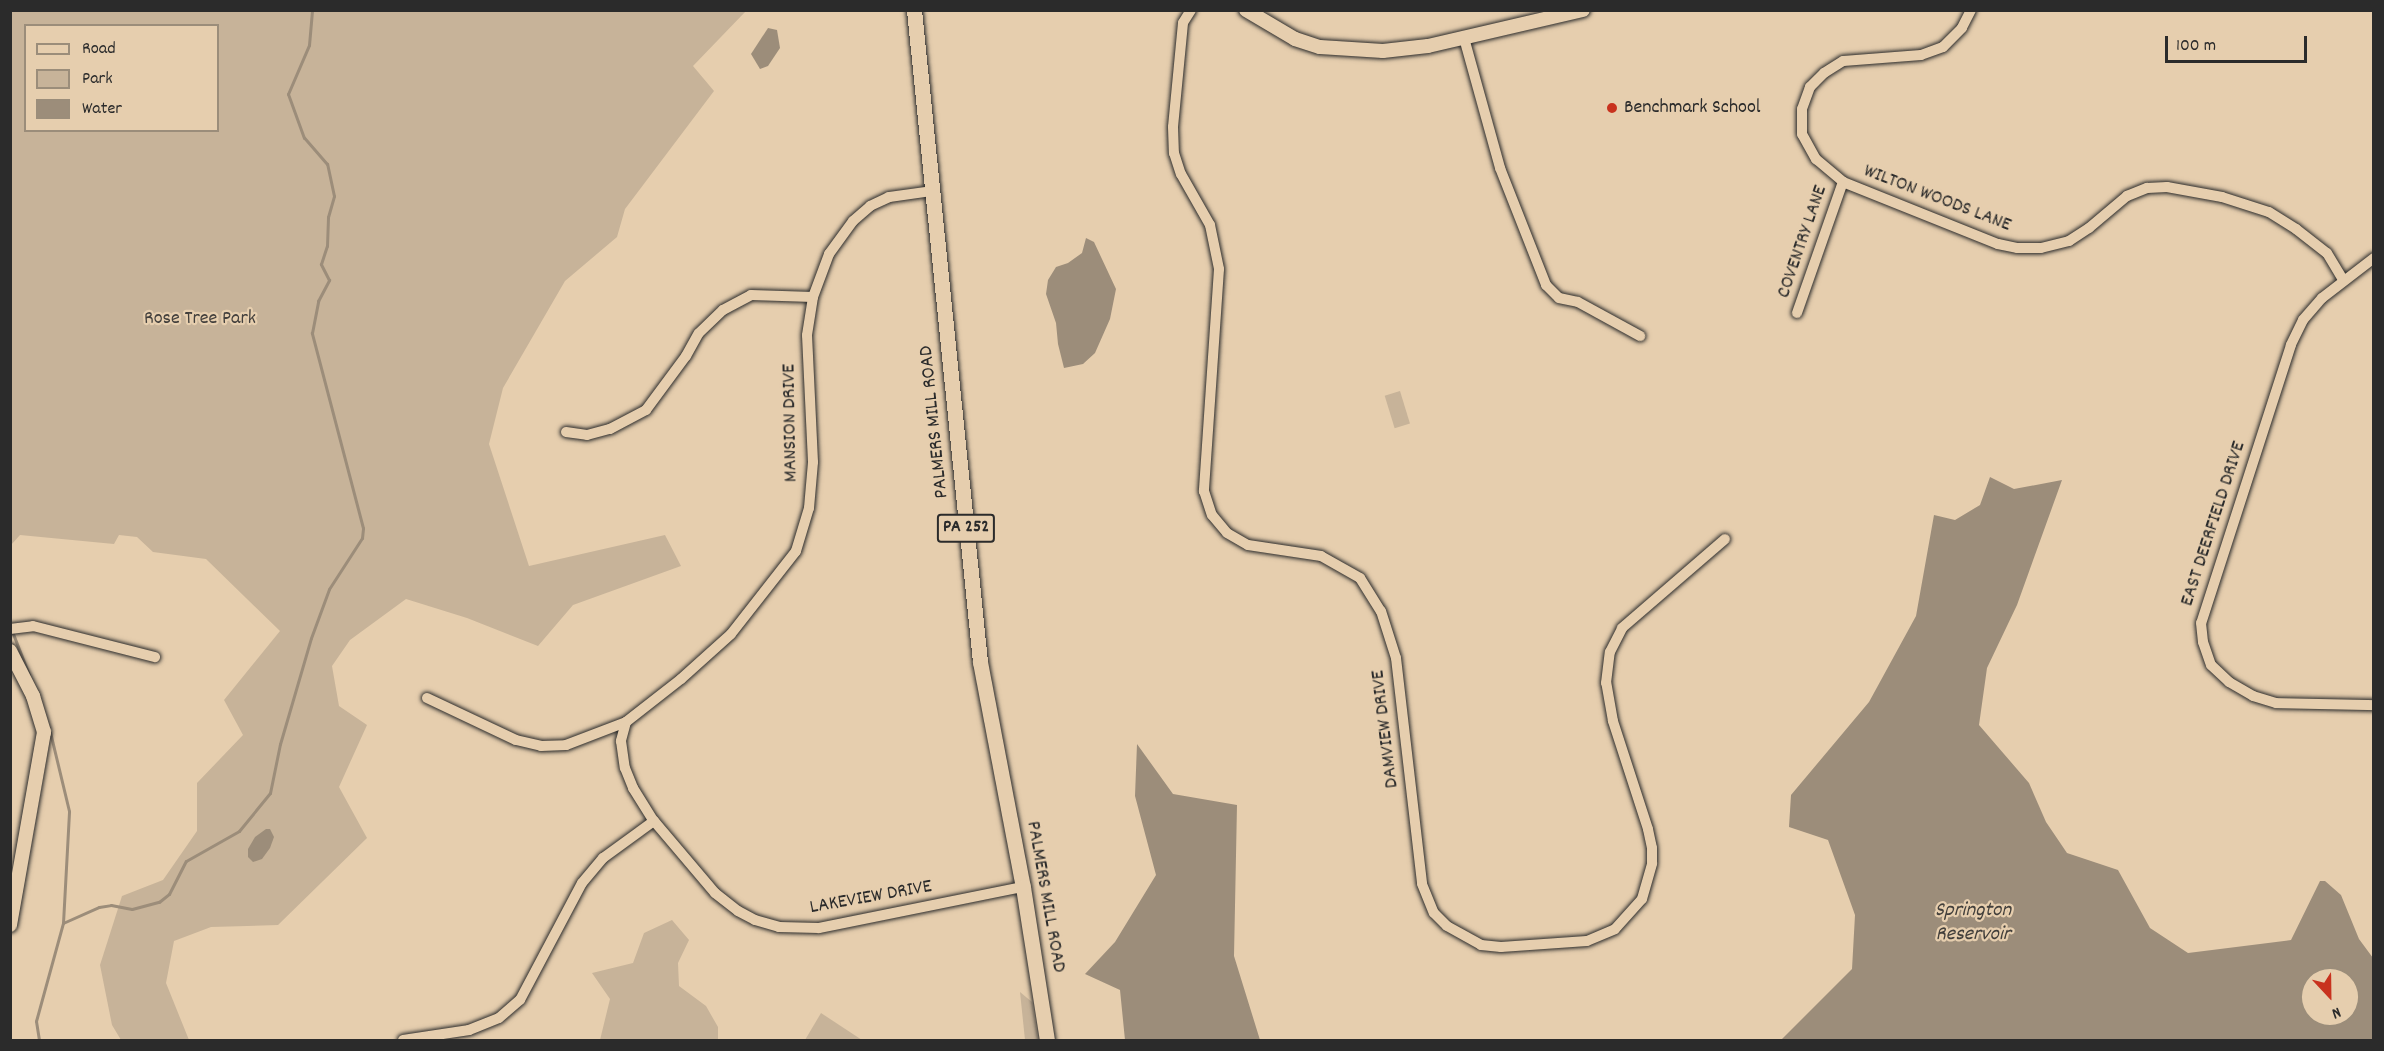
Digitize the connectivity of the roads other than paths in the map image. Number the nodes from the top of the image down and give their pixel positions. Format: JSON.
{"nodes":[{"id":1,"x":914,"y":10,"type":"edge"},
{"id":2,"x":1191,"y":10,"type":"edge"},
{"id":3,"x":1246,"y":10,"type":"edge"},
{"id":4,"x":1583,"y":10,"type":"edge"},
{"id":5,"x":1971,"y":10,"type":"edge"},
{"id":6,"x":1464,"y":38,"type":"junction"},
{"id":7,"x":1843,"y":182,"type":"junction"},
{"id":8,"x":932,"y":191,"type":"junction"},
{"id":9,"x":2373,"y":258,"type":"edge"},
{"id":10,"x":2343,"y":280,"type":"junction"},
{"id":11,"x":813,"y":297,"type":"junction"},
{"id":12,"x":1797,"y":313,"type":"dead end"},
{"id":13,"x":1640,"y":336,"type":"dead end"},
{"id":14,"x":566,"y":432,"type":"dead end"},
{"id":15,"x":1725,"y":539,"type":"dead end"},
{"id":16,"x":10,"y":630,"type":"edge"},
{"id":17,"x":10,"y":651,"type":"edge"},
{"id":18,"x":155,"y":657,"type":"dead end"},
{"id":19,"x":427,"y":698,"type":"dead end"},
{"id":20,"x":2373,"y":705,"type":"edge"},
{"id":21,"x":626,"y":722,"type":"junction"},
{"id":22,"x":654,"y":820,"type":"junction"},
{"id":23,"x":1023,"y":887,"type":"junction"},
{"id":24,"x":10,"y":925,"type":"edge"},
{"id":25,"x":404,"y":1041,"type":"edge"},
{"id":26,"x":1047,"y":1041,"type":"edge"}],
"edges":[{"from":1,"to":8,"type":"main road","name":"PALMERS MILL ROAD","number":"PA 252"},
{"from":2,"to":15,"type":"street","name":"DAMVIEW DRIVE"},
{"from":3,"to":6,"type":"main road"},
{"from":4,"to":6,"type":"main road"},
{"from":5,"to":7,"type":"street","name":"WILTON WOODS LANE"},
{"from":6,"to":13,"type":"street"},
{"from":7,"to":10,"type":"street","name":"WILTON WOODS LANE"},
{"from":7,"to":12,"type":"street","name":"COVENTRY LANE"},
{"from":8,"to":11,"type":"street","name":"MANSION DRIVE"},
{"from":8,"to":23,"type":"main road","name":"PALMERS MILL ROAD","number":"PA 252"},
{"from":9,"to":10,"type":"street","name":"EAST DEERFIELD DRIVE"},
{"from":10,"to":20,"type":"street","name":"EAST DEERFIELD DRIVE"},
{"from":11,"to":14,"type":"street"},
{"from":11,"to":21,"type":"street","name":"MANSION DRIVE"},
{"from":16,"to":18,"type":"street"},
{"from":17,"to":24,"type":"main road"},
{"from":19,"to":21,"type":"street"},
{"from":21,"to":22,"type":"street","name":"LAKEVIEW DRIVE"},
{"from":22,"to":23,"type":"street","name":"LAKEVIEW DRIVE"},
{"from":22,"to":25,"type":"street"},
{"from":23,"to":26,"type":"main road","name":"PALMERS MILL ROAD","number":"PA 252"}]}
